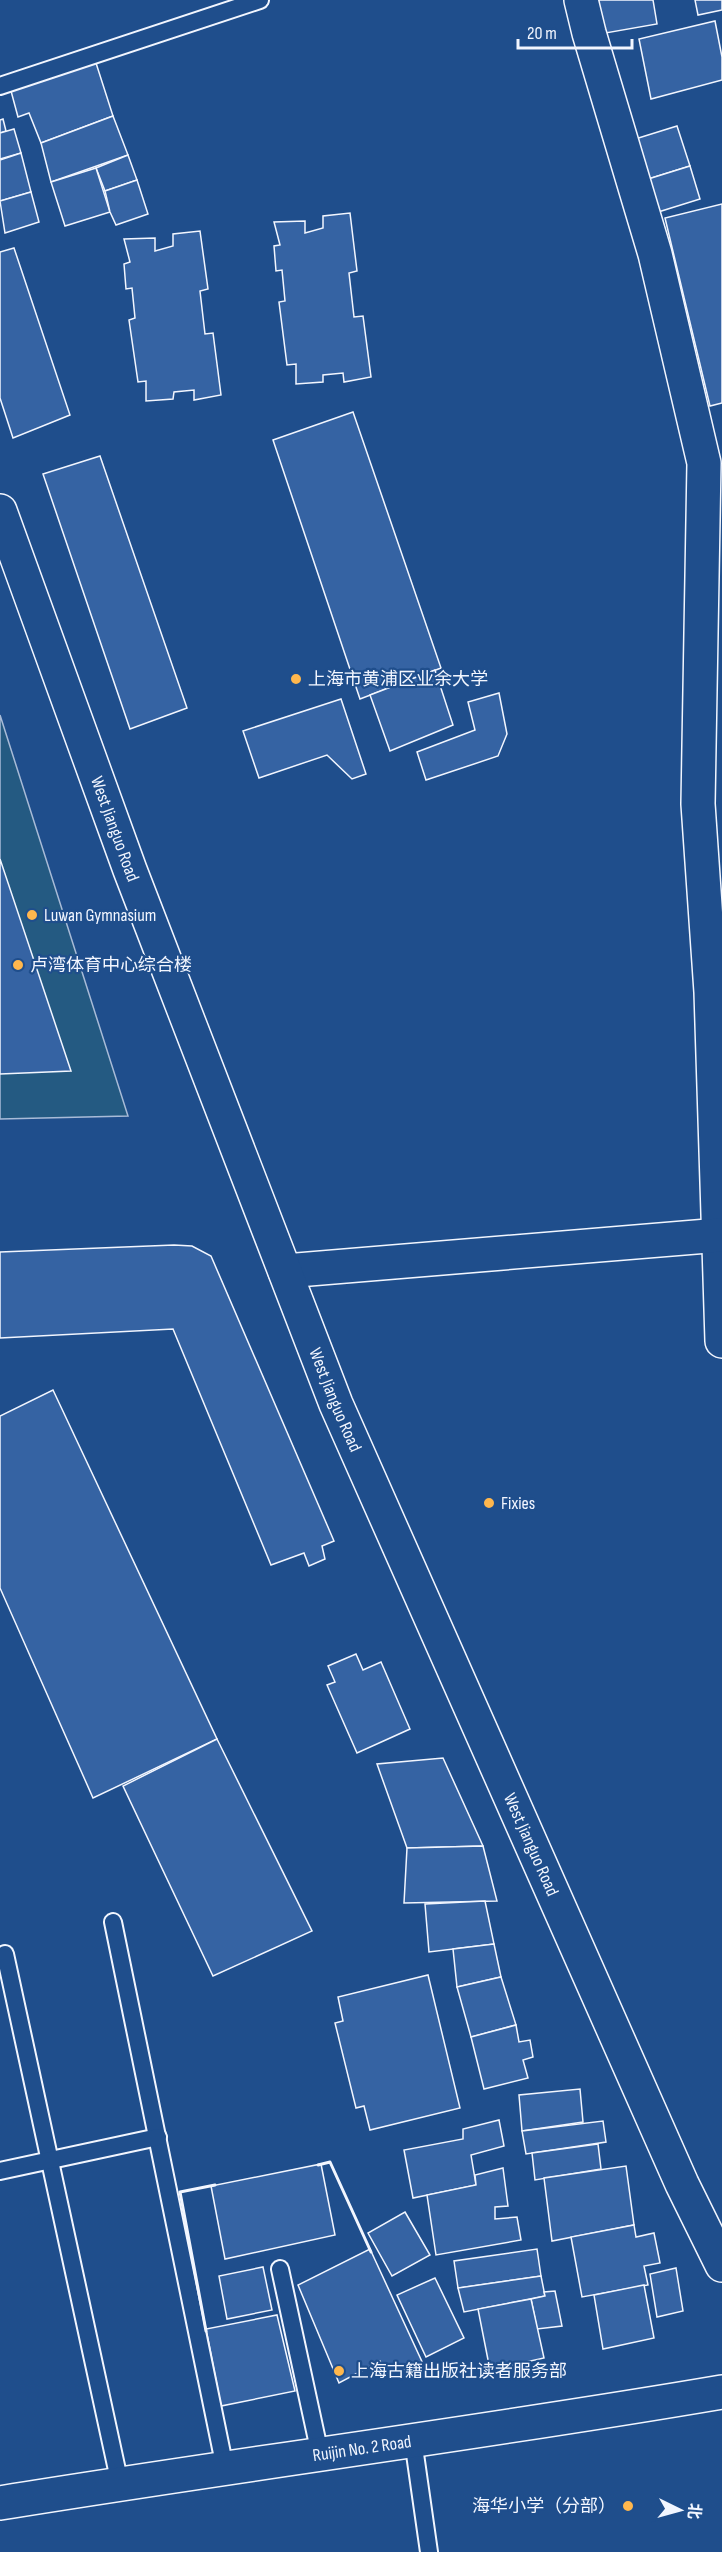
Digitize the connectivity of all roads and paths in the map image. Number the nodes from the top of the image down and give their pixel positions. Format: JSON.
{"nodes":[{"id":1,"x":260,"y":0,"type":"edge"},
{"id":2,"x":581,"y":0,"type":"edge"},
{"id":3,"x":0,"y":86,"type":"edge"},
{"id":4,"x":0,"y":511,"type":"edge"},
{"id":5,"x":720,"y":1235,"type":"junction"},
{"id":6,"x":285,"y":1271,"type":"junction"},
{"id":7,"x":722,"y":1341,"type":"edge"},
{"id":8,"x":113,"y":1922,"type":"dead end"},
{"id":9,"x":5,"y":1954,"type":"dead end"},
{"id":10,"x":158,"y":2137,"type":"junction"},
{"id":11,"x":51,"y":2161,"type":"junction"},
{"id":12,"x":0,"y":2171,"type":"edge"},
{"id":13,"x":722,"y":2265,"type":"edge"},
{"id":14,"x":280,"y":2269,"type":"dead end"},
{"id":15,"x":722,"y":2392,"type":"edge"},
{"id":16,"x":413,"y":2440,"type":"junction"},
{"id":17,"x":320,"y":2454,"type":"junction"},
{"id":18,"x":225,"y":2468,"type":"junction"},
{"id":19,"x":120,"y":2484,"type":"junction"},
{"id":20,"x":0,"y":2503,"type":"edge"},
{"id":21,"x":429,"y":2552,"type":"edge"}],
"edges":[{"from":1,"to":3,"type":"lane"},
{"from":2,"to":5,"type":"street"},
{"from":4,"to":6,"type":"street","name":"West Jianguo Road"},
{"from":5,"to":6,"type":"street"},
{"from":5,"to":7,"type":"street"},
{"from":6,"to":13,"type":"street","name":"West Jianguo Road"},
{"from":8,"to":10,"type":"lane"},
{"from":9,"to":11,"type":"lane"},
{"from":10,"to":11,"type":"lane"},
{"from":10,"to":18,"type":"lane"},
{"from":11,"to":12,"type":"lane"},
{"from":11,"to":19,"type":"lane"},
{"from":14,"to":17,"type":"lane"},
{"from":15,"to":16,"type":"street","name":"Ruijin No. 2 Road"},
{"from":16,"to":17,"type":"street","name":"Ruijin No. 2 Road"},
{"from":16,"to":21,"type":"lane"},
{"from":17,"to":18,"type":"street","name":"Ruijin No. 2 Road"},
{"from":18,"to":19,"type":"street","name":"Ruijin No. 2 Road"},
{"from":19,"to":20,"type":"street","name":"Ruijin No. 2 Road"}]}
